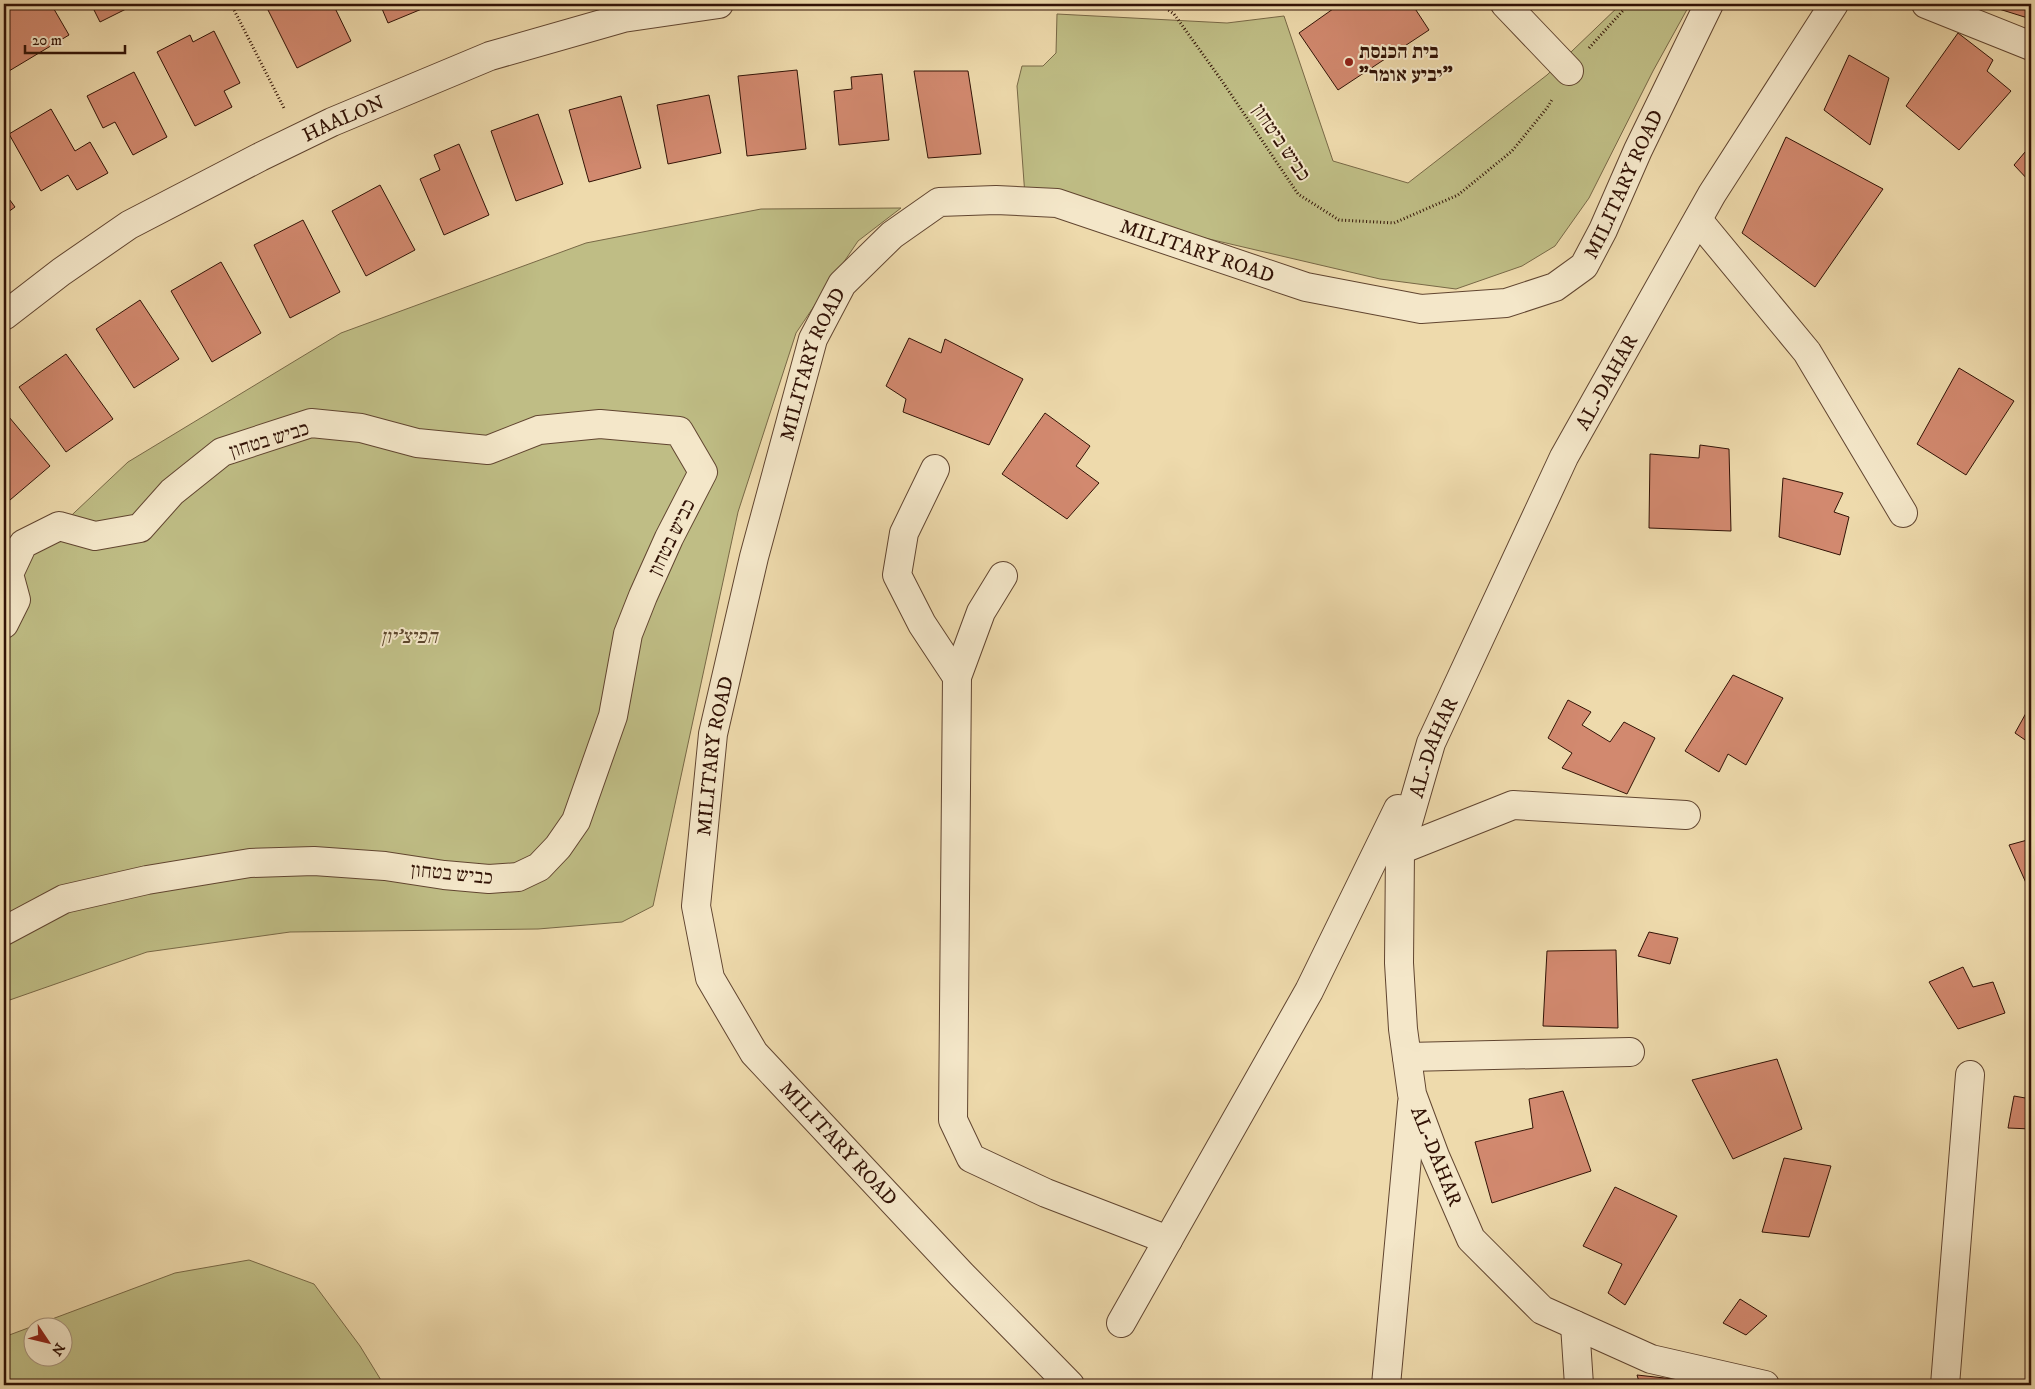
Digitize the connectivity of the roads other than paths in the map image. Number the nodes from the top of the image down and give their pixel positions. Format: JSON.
{"nodes":[{"id":1,"x":719,"y":4,"type":"edge"},
{"id":2,"x":1505,"y":4,"type":"edge"},
{"id":3,"x":1710,"y":4,"type":"edge"},
{"id":4,"x":1834,"y":4,"type":"edge"},
{"id":5,"x":1926,"y":4,"type":"edge"},
{"id":6,"x":2031,"y":46,"type":"edge"},
{"id":7,"x":1570,"y":71,"type":"road end"},
{"id":8,"x":1698,"y":220,"type":"junction"},
{"id":9,"x":4,"y":316,"type":"edge"},
{"id":10,"x":935,"y":469,"type":"dead end"},
{"id":11,"x":1903,"y":513,"type":"dead end"},
{"id":12,"x":1003,"y":576,"type":"dead end"},
{"id":13,"x":4,"y":624,"type":"edge"},
{"id":14,"x":957,"y":678,"type":"junction"},
{"id":15,"x":1431,"y":743,"type":"junction"},
{"id":16,"x":1686,"y":815,"type":"dead end"},
{"id":17,"x":1400,"y":850,"type":"junction"},
{"id":18,"x":4,"y":931,"type":"edge"},
{"id":19,"x":1630,"y":1052,"type":"dead end"},
{"id":20,"x":1407,"y":1056,"type":"junction"},
{"id":21,"x":1970,"y":1074,"type":"dead end"},
{"id":22,"x":1412,"y":1094,"type":"junction"},
{"id":23,"x":1168,"y":1240,"type":"junction"},
{"id":24,"x":1121,"y":1323,"type":"dead end"},
{"id":25,"x":1575,"y":1325,"type":"junction"},
{"id":26,"x":1070,"y":1385,"type":"edge"},
{"id":27,"x":1386,"y":1385,"type":"edge"},
{"id":28,"x":1579,"y":1385,"type":"edge"},
{"id":29,"x":1765,"y":1385,"type":"edge"},
{"id":30,"x":1945,"y":1385,"type":"edge"}],
"edges":[{"from":1,"to":9,"type":"street","name":"HAALON"},
{"from":2,"to":7,"type":"street"},
{"from":3,"to":26,"type":"street","name":"MILITARY ROAD"},
{"from":4,"to":8,"type":"street","name":"AL-DAHAR"},
{"from":5,"to":6,"type":"street"},
{"from":8,"to":11,"type":"street"},
{"from":8,"to":15,"type":"street","name":"AL-DAHAR"},
{"from":10,"to":14,"type":"street"},
{"from":12,"to":14,"type":"street"},
{"from":13,"to":18,"type":"street","name":"כביש בטחון"},
{"from":14,"to":23,"type":"street"},
{"from":15,"to":17,"type":"street","name":"AL-DAHAR"},
{"from":15,"to":23,"type":"street"},
{"from":16,"to":17,"type":"street"},
{"from":17,"to":20,"type":"street","name":"AL-DAHAR"},
{"from":19,"to":20,"type":"street"},
{"from":20,"to":22,"type":"street","name":"AL-DAHAR"},
{"from":21,"to":30,"type":"street"},
{"from":22,"to":25,"type":"street","name":"AL-DAHAR"},
{"from":22,"to":27,"type":"street"},
{"from":23,"to":24,"type":"street"},
{"from":25,"to":28,"type":"street"},
{"from":25,"to":29,"type":"street","name":"AL-DAHAR"}]}
